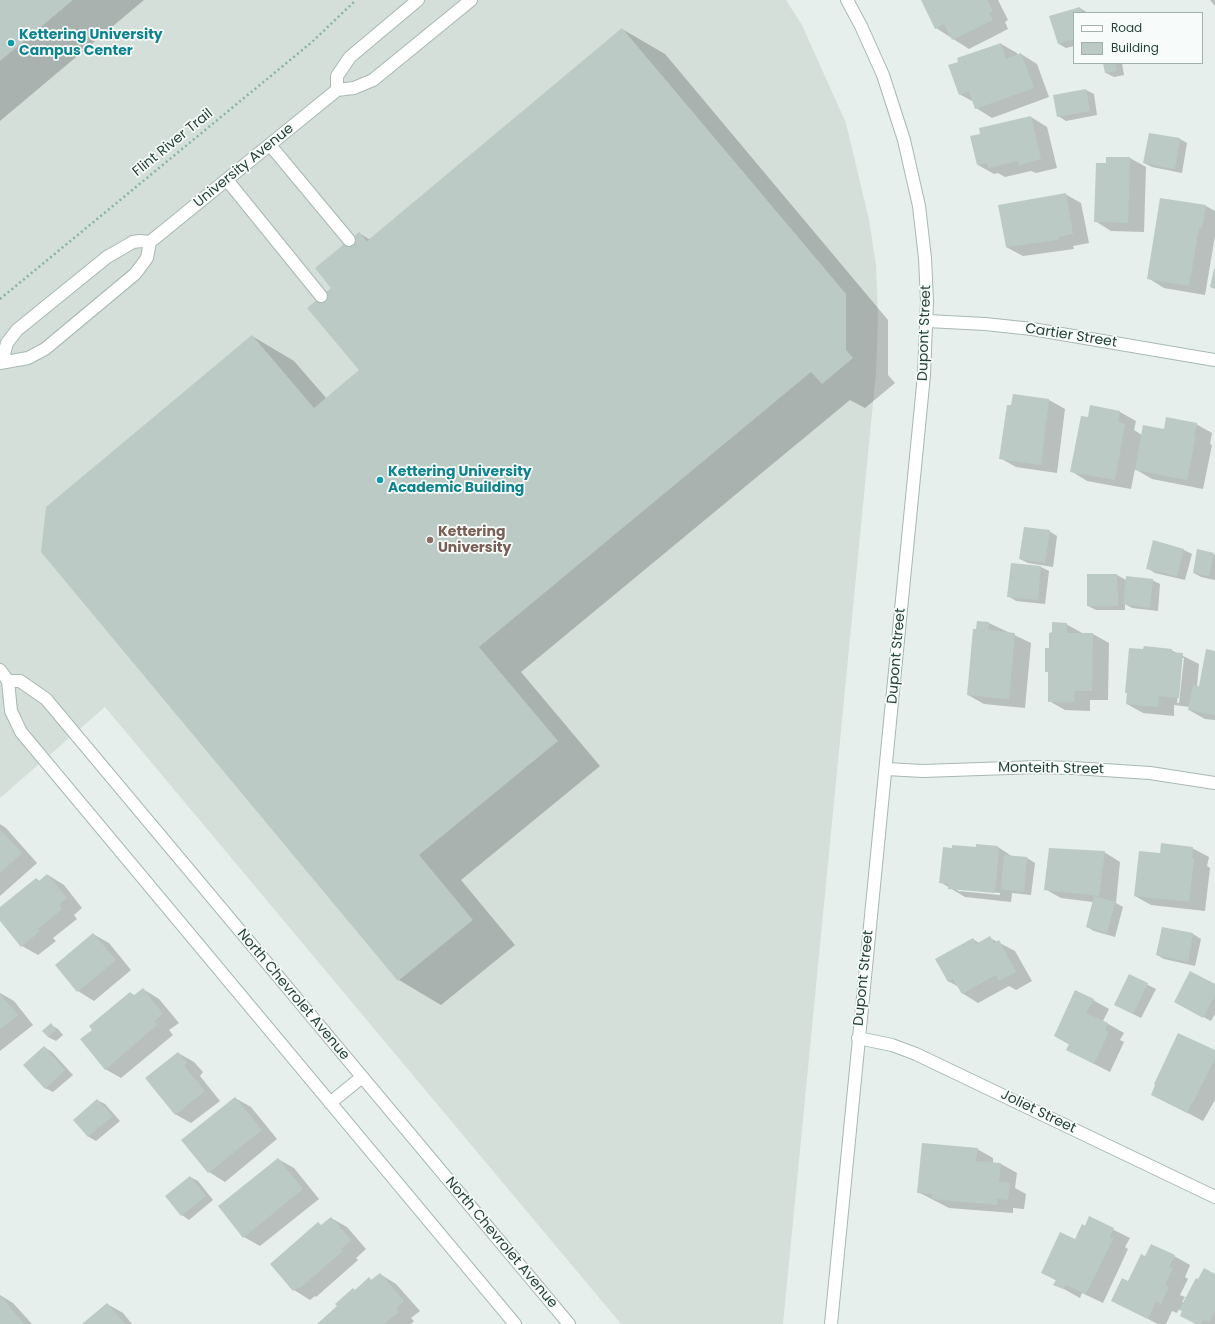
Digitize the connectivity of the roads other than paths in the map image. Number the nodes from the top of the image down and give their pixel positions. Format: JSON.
{"nodes":[{"id":1,"x":418,"y":0,"type":"edge"},
{"id":2,"x":470,"y":0,"type":"edge"},
{"id":3,"x":847,"y":0,"type":"edge"},
{"id":4,"x":337,"y":90,"type":"junction"},
{"id":5,"x":270,"y":145,"type":"junction"},
{"id":6,"x":227,"y":180,"type":"junction"},
{"id":7,"x":349,"y":240,"type":"dead end"},
{"id":8,"x":150,"y":242,"type":"junction"},
{"id":9,"x":321,"y":296,"type":"dead end"},
{"id":10,"x":927,"y":321,"type":"junction"},
{"id":11,"x":1215,"y":360,"type":"edge"},
{"id":12,"x":1,"y":363,"type":"edge"},
{"id":13,"x":0,"y":670,"type":"edge"},
{"id":14,"x":8,"y":681,"type":"junction"},
{"id":15,"x":886,"y":769,"type":"junction"},
{"id":16,"x":1215,"y":783,"type":"edge"},
{"id":17,"x":858,"y":1038,"type":"junction"},
{"id":18,"x":362,"y":1077,"type":"junction"},
{"id":19,"x":330,"y":1103,"type":"junction"},
{"id":20,"x":1215,"y":1196,"type":"edge"},
{"id":21,"x":515,"y":1324,"type":"edge"},
{"id":22,"x":569,"y":1324,"type":"edge"},
{"id":23,"x":831,"y":1324,"type":"edge"}],
"edges":[{"from":1,"to":4,"type":"street"},
{"from":2,"to":4,"type":"street"},
{"from":3,"to":10,"type":"street","name":"Dupont Street"},
{"from":4,"to":5,"type":"street","name":"University Avenue"},
{"from":5,"to":6,"type":"street","name":"University Avenue"},
{"from":5,"to":7,"type":"street"},
{"from":6,"to":8,"type":"street","name":"University Avenue"},
{"from":6,"to":9,"type":"street"},
{"from":8,"to":12,"type":"street"},
{"from":8,"to":12,"type":"street"},
{"from":10,"to":11,"type":"street","name":"Cartier Street"},
{"from":10,"to":15,"type":"street","name":"Dupont Street"},
{"from":13,"to":14,"type":"street"},
{"from":14,"to":18,"type":"street","name":"North Chevrolet Avenue"},
{"from":14,"to":19,"type":"street"},
{"from":15,"to":16,"type":"street","name":"Monteith Street"},
{"from":15,"to":17,"type":"street","name":"Dupont Street"},
{"from":17,"to":20,"type":"street","name":"Joliet Street"},
{"from":17,"to":23,"type":"street","name":"Dupont Street"},
{"from":18,"to":19,"type":"street"},
{"from":18,"to":22,"type":"street","name":"North Chevrolet Avenue"},
{"from":19,"to":21,"type":"street"}]}
